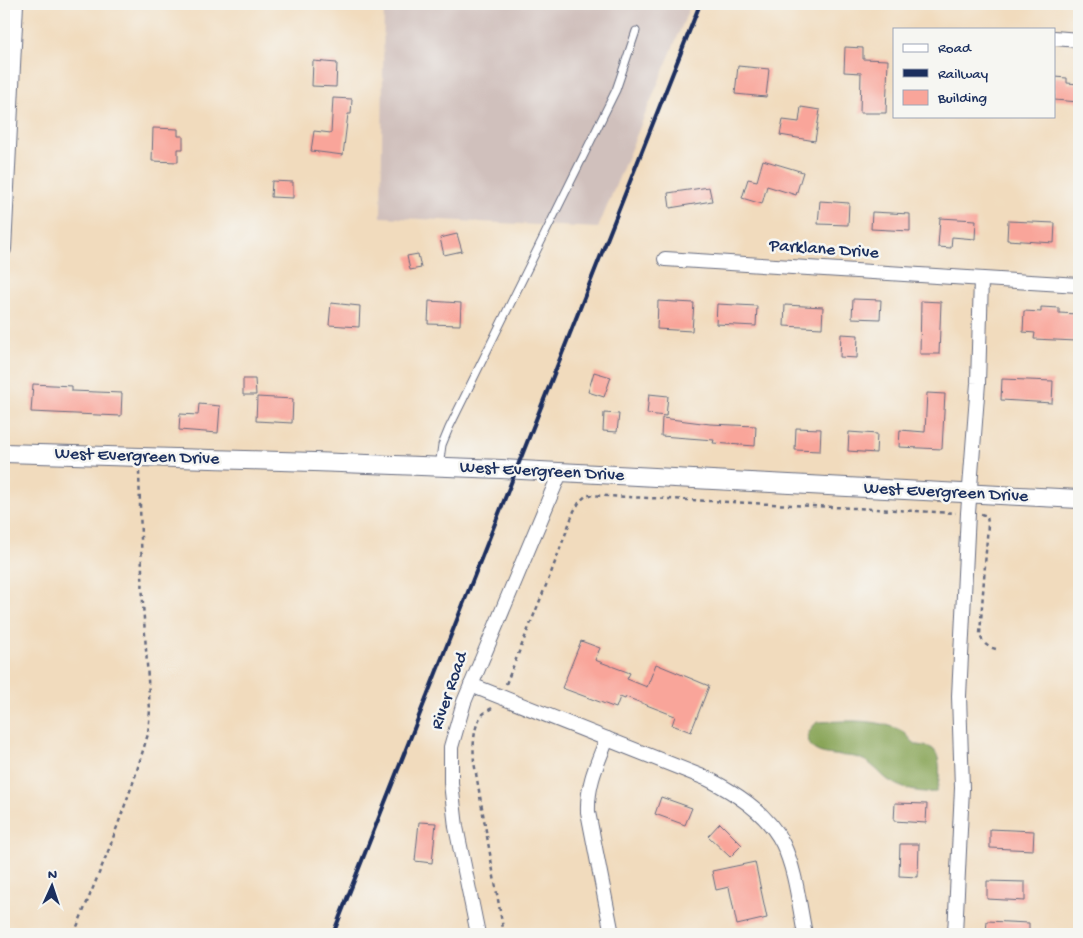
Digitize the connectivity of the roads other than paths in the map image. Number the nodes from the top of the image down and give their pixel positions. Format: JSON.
{"nodes":[{"id":1,"x":16,"y":4,"type":"edge"},
{"id":2,"x":636,"y":31,"type":"dead end"},
{"id":3,"x":1056,"y":38,"type":"edge"},
{"id":4,"x":1079,"y":40,"type":"edge"},
{"id":5,"x":4,"y":248,"type":"edge"},
{"id":6,"x":665,"y":259,"type":"dead end"},
{"id":7,"x":981,"y":279,"type":"junction"},
{"id":8,"x":1079,"y":285,"type":"edge"},
{"id":9,"x":4,"y":453,"type":"edge"},
{"id":10,"x":439,"y":467,"type":"junction"},
{"id":11,"x":560,"y":472,"type":"junction"},
{"id":12,"x":969,"y":494,"type":"junction"},
{"id":13,"x":1079,"y":499,"type":"edge"},
{"id":14,"x":470,"y":685,"type":"junction"},
{"id":15,"x":607,"y":739,"type":"junction"},
{"id":16,"x":478,"y":934,"type":"edge"},
{"id":17,"x":612,"y":934,"type":"edge"},
{"id":18,"x":805,"y":934,"type":"edge"},
{"id":19,"x":955,"y":934,"type":"edge"}],
"edges":[{"from":1,"to":5,"type":"street"},
{"from":2,"to":10,"type":"lane"},
{"from":3,"to":4,"type":"street"},
{"from":6,"to":7,"type":"street","name":"Parklane Drive"},
{"from":7,"to":8,"type":"street","name":"Parklane Drive"},
{"from":7,"to":12,"type":"street"},
{"from":9,"to":10,"type":"street","name":"West Evergreen Drive"},
{"from":10,"to":11,"type":"street","name":"West Evergreen Drive"},
{"from":11,"to":12,"type":"street","name":"West Evergreen Drive"},
{"from":11,"to":14,"type":"street","name":"River Road"},
{"from":12,"to":13,"type":"street","name":"West Evergreen Drive"},
{"from":12,"to":19,"type":"street"},
{"from":14,"to":15,"type":"street"},
{"from":14,"to":16,"type":"street","name":"River Road"},
{"from":15,"to":17,"type":"street"},
{"from":15,"to":18,"type":"street"}]}
